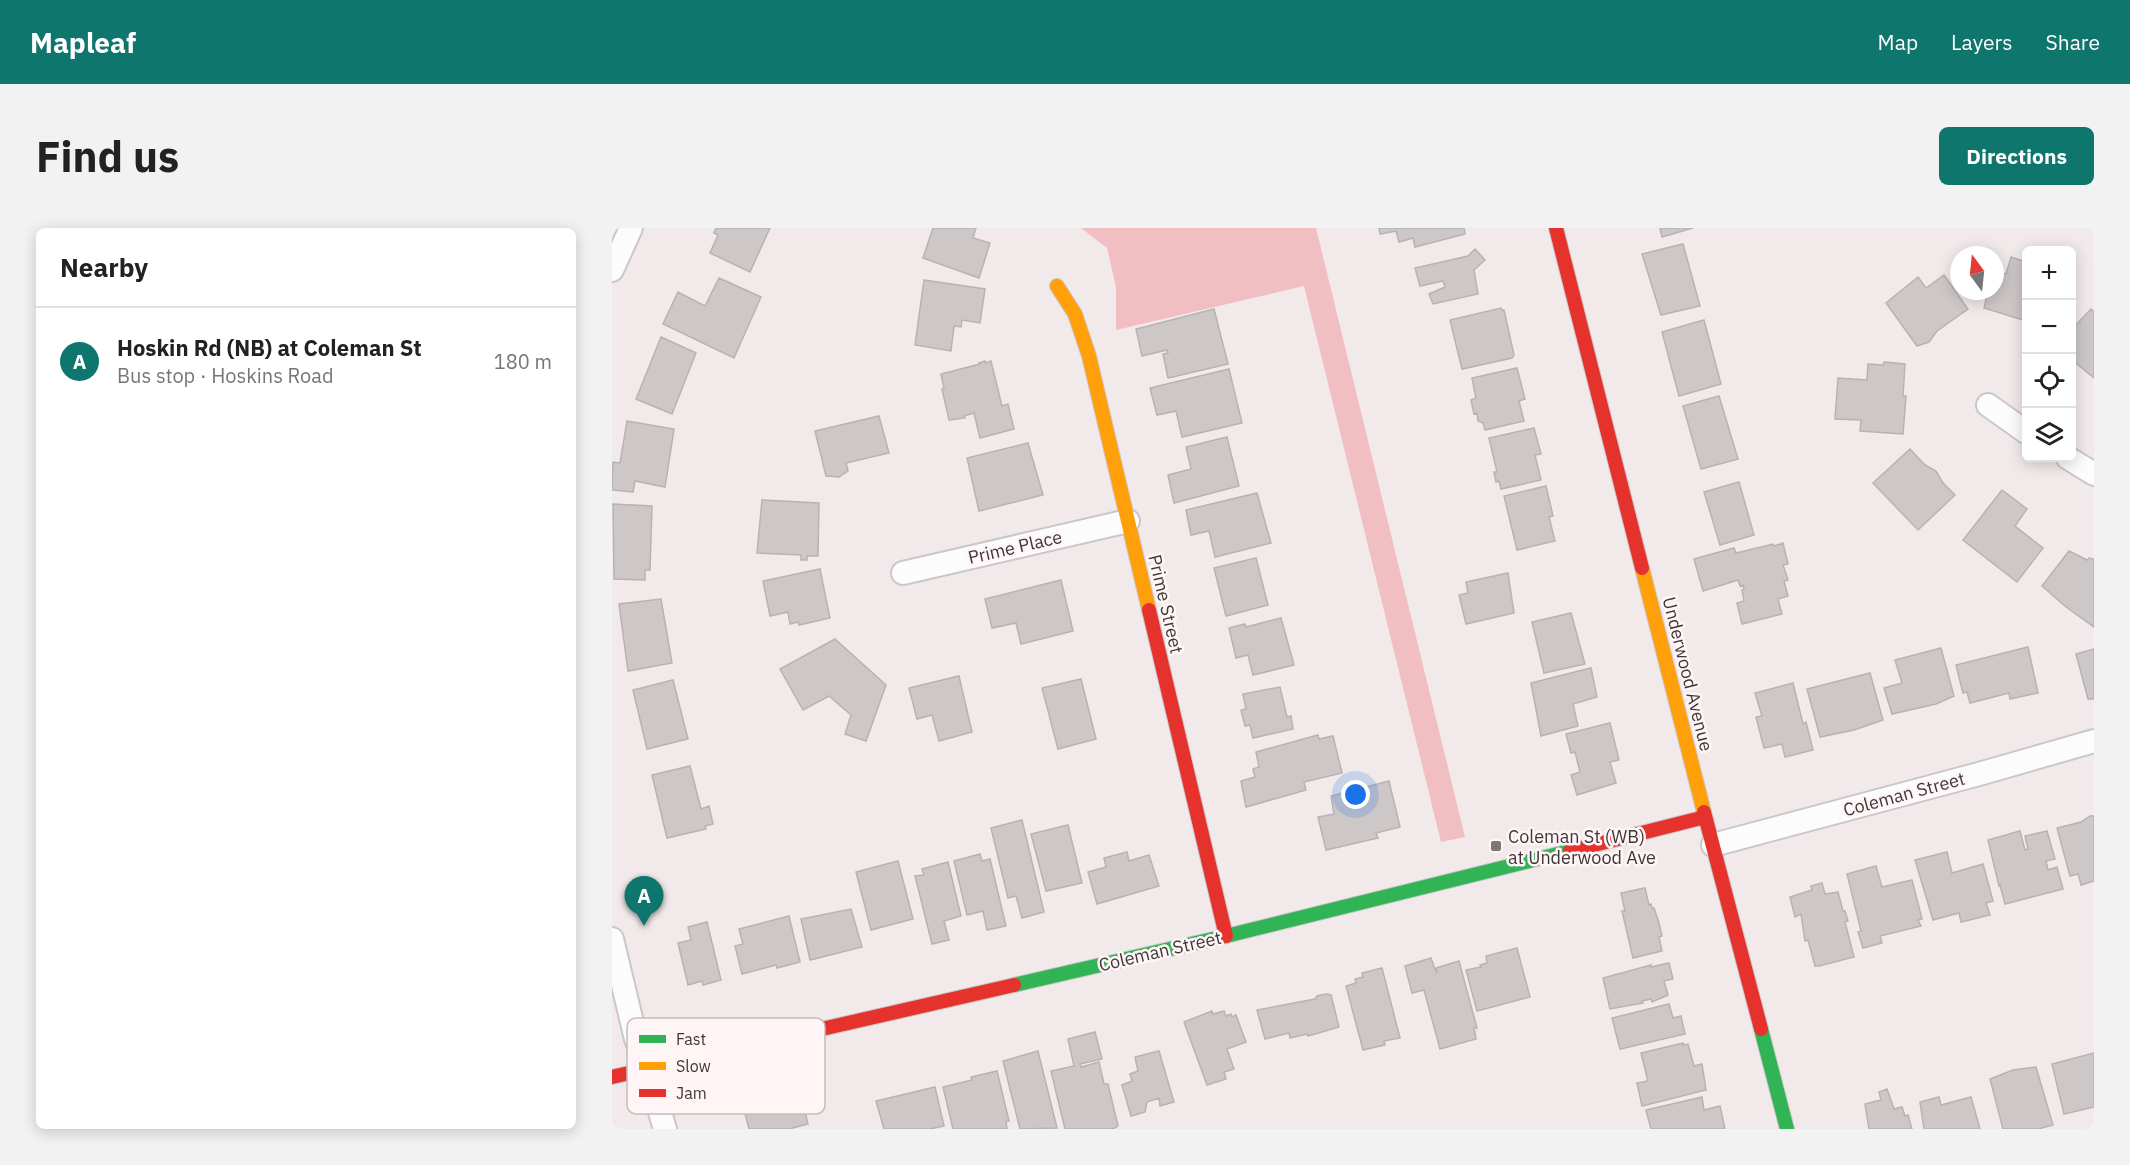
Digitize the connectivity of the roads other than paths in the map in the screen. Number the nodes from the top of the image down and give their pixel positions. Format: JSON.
{"nodes":[{"id":1,"x":631,"y":228,"type":"edge"},
{"id":2,"x":1556,"y":228,"type":"edge"},
{"id":3,"x":612,"y":270,"type":"edge"},
{"id":4,"x":1057,"y":286,"type":"dead end"},
{"id":5,"x":1988,"y":405,"type":"dead end"},
{"id":6,"x":2022,"y":429,"type":"edge"},
{"id":7,"x":2074,"y":462,"type":"edge"},
{"id":8,"x":2094,"y":474,"type":"edge"},
{"id":9,"x":1128,"y":521,"type":"junction"},
{"id":10,"x":903,"y":573,"type":"dead end"},
{"id":11,"x":2094,"y":741,"type":"edge"},
{"id":12,"x":1705,"y":817,"type":"junction"},
{"id":13,"x":1713,"y":845,"type":"junction"},
{"id":14,"x":1226,"y":936,"type":"junction"},
{"id":15,"x":612,"y":939,"type":"edge"},
{"id":16,"x":631,"y":1018,"type":"edge"},
{"id":17,"x":825,"y":1027,"type":"edge"},
{"id":18,"x":627,"y":1073,"type":"edge"},
{"id":19,"x":612,"y":1077,"type":"edge"},
{"id":20,"x":661,"y":1114,"type":"edge"},
{"id":21,"x":665,"y":1129,"type":"edge"},
{"id":22,"x":1787,"y":1129,"type":"edge"}],
"edges":[{"from":1,"to":3,"type":"street"},
{"from":2,"to":12,"type":"street","name":"Underwood Avenue"},
{"from":4,"to":9,"type":"street","name":"Prime Street"},
{"from":5,"to":6,"type":"street"},
{"from":7,"to":8,"type":"street"},
{"from":9,"to":10,"type":"street","name":"Prime Place"},
{"from":9,"to":14,"type":"street","name":"Prime Street"},
{"from":11,"to":13,"type":"street","name":"Coleman Street"},
{"from":12,"to":13,"type":"street","name":"Underwood Avenue"},
{"from":12,"to":14,"type":"street","name":"Coleman Street"},
{"from":13,"to":22,"type":"street","name":"Underwood Avenue"},
{"from":14,"to":17,"type":"street","name":"Coleman Street"},
{"from":15,"to":16,"type":"street"},
{"from":18,"to":19,"type":"street","name":"Coleman Street"},
{"from":20,"to":21,"type":"street"}]}
